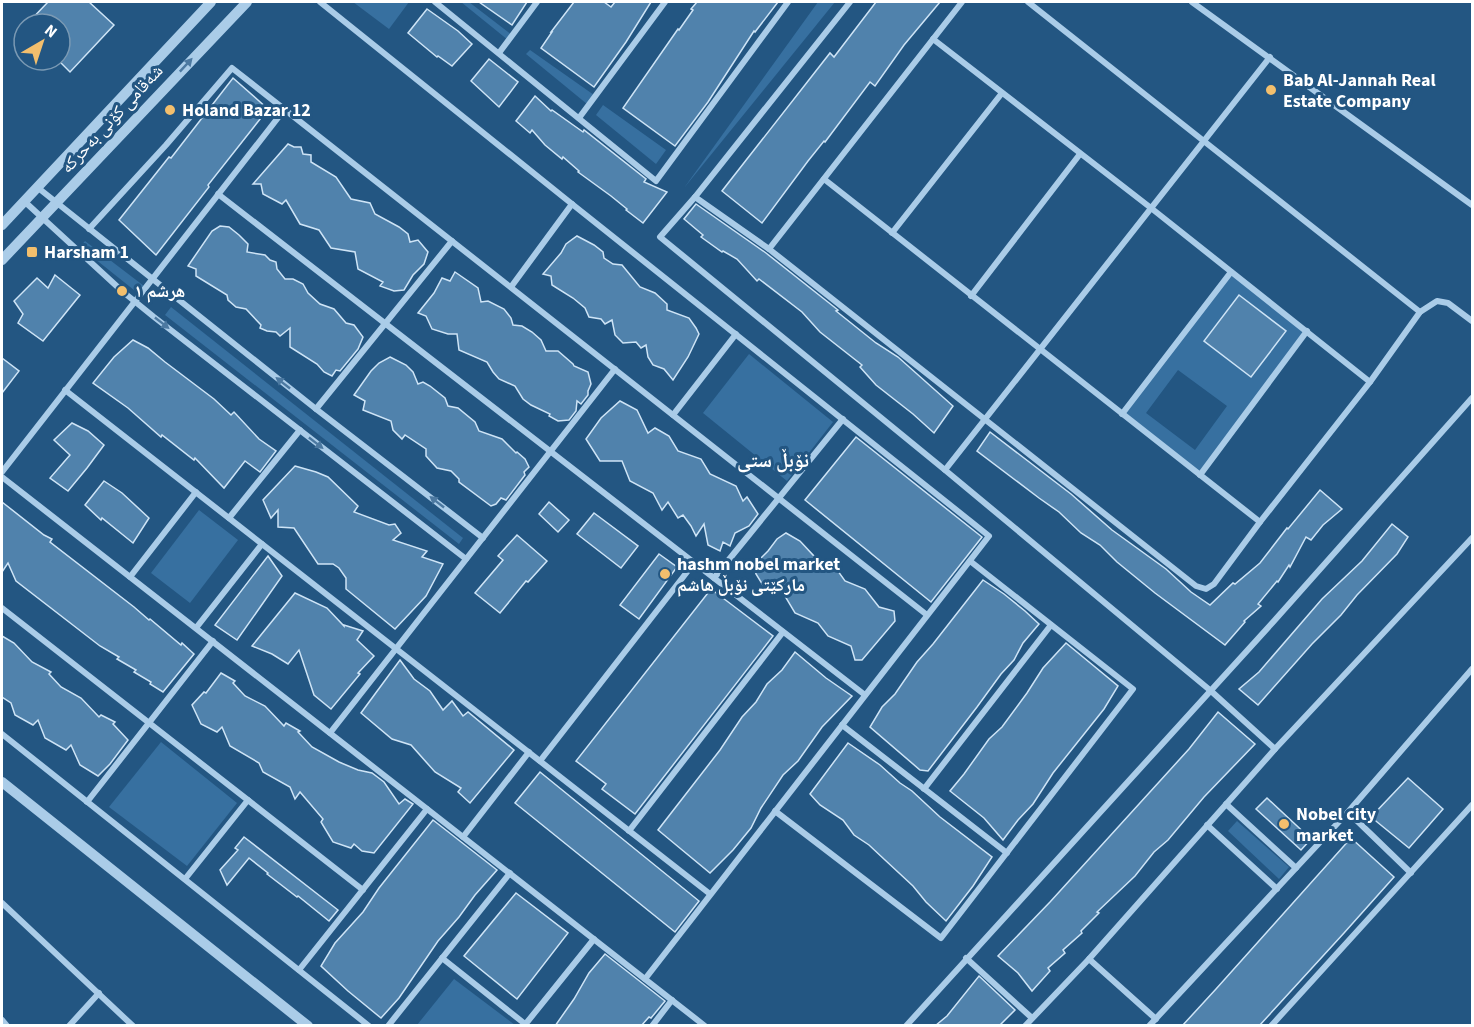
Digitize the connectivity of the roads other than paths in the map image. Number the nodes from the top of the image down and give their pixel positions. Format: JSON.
{"nodes":[{"id":1,"x":211,"y":2,"type":"edge"},
{"id":2,"x":247,"y":2,"type":"edge"},
{"id":3,"x":320,"y":2,"type":"edge"},
{"id":4,"x":435,"y":2,"type":"edge"},
{"id":5,"x":537,"y":2,"type":"edge"},
{"id":6,"x":665,"y":2,"type":"edge"},
{"id":7,"x":788,"y":2,"type":"edge"},
{"id":8,"x":850,"y":2,"type":"edge"},
{"id":9,"x":962,"y":2,"type":"edge"},
{"id":10,"x":1028,"y":2,"type":"edge"},
{"id":11,"x":1192,"y":2,"type":"edge"},
{"id":12,"x":933,"y":39,"type":"junction"},
{"id":13,"x":499,"y":54,"type":"junction"},
{"id":14,"x":1270,"y":57,"type":"junction"},
{"id":15,"x":1002,"y":93,"type":"junction"},
{"id":16,"x":284,"y":110,"type":"junction"},
{"id":17,"x":579,"y":118,"type":"junction"},
{"id":18,"x":1204,"y":141,"type":"junction"},
{"id":19,"x":1080,"y":154,"type":"junction"},
{"id":20,"x":824,"y":179,"type":"junction"},
{"id":21,"x":37,"y":187,"type":"junction"},
{"id":22,"x":218,"y":194,"type":"junction"},
{"id":23,"x":695,"y":197,"type":"junction"},
{"id":24,"x":24,"y":201,"type":"junction"},
{"id":25,"x":56,"y":202,"type":"junction"},
{"id":26,"x":572,"y":204,"type":"junction"},
{"id":27,"x":1473,"y":205,"type":"edge"},
{"id":28,"x":1151,"y":208,"type":"junction"},
{"id":29,"x":42,"y":218,"type":"junction"},
{"id":30,"x":2,"y":225,"type":"edge"},
{"id":31,"x":89,"y":229,"type":"junction"},
{"id":32,"x":892,"y":233,"type":"junction"},
{"id":33,"x":452,"y":241,"type":"junction"},
{"id":34,"x":769,"y":249,"type":"junction"},
{"id":35,"x":2,"y":260,"type":"edge"},
{"id":36,"x":1231,"y":272,"type":"junction"},
{"id":37,"x":152,"y":279,"type":"junction"},
{"id":38,"x":510,"y":287,"type":"junction"},
{"id":39,"x":971,"y":296,"type":"junction"},
{"id":40,"x":134,"y":301,"type":"junction"},
{"id":41,"x":1420,"y":312,"type":"junction"},
{"id":42,"x":1473,"y":321,"type":"edge"},
{"id":43,"x":385,"y":323,"type":"junction"},
{"id":44,"x":1307,"y":331,"type":"junction"},
{"id":45,"x":736,"y":334,"type":"junction"},
{"id":46,"x":1040,"y":348,"type":"junction"},
{"id":47,"x":615,"y":369,"type":"junction"},
{"id":48,"x":1370,"y":382,"type":"junction"},
{"id":49,"x":65,"y":390,"type":"junction"},
{"id":50,"x":1473,"y":398,"type":"edge"},
{"id":51,"x":316,"y":409,"type":"junction"},
{"id":52,"x":1122,"y":414,"type":"junction"},
{"id":53,"x":673,"y":415,"type":"junction"},
{"id":54,"x":985,"y":418,"type":"junction"},
{"id":55,"x":843,"y":419,"type":"junction"},
{"id":56,"x":300,"y":430,"type":"junction"},
{"id":57,"x":550,"y":452,"type":"junction"},
{"id":58,"x":945,"y":470,"type":"junction"},
{"id":59,"x":2,"y":472,"type":"edge"},
{"id":60,"x":1200,"y":475,"type":"junction"},
{"id":61,"x":2,"y":477,"type":"edge"},
{"id":62,"x":196,"y":492,"type":"junction"},
{"id":63,"x":778,"y":498,"type":"junction"},
{"id":64,"x":229,"y":518,"type":"junction"},
{"id":65,"x":1260,"y":522,"type":"junction"},
{"id":66,"x":483,"y":538,"type":"junction"},
{"id":67,"x":1473,"y":538,"type":"edge"},
{"id":68,"x":262,"y":544,"type":"junction"},
{"id":69,"x":1466,"y":545,"type":"junction"},
{"id":70,"x":1473,"y":550,"type":"edge"},
{"id":71,"x":466,"y":559,"type":"junction"},
{"id":72,"x":970,"y":561,"type":"junction"},
{"id":73,"x":694,"y":563,"type":"junction"},
{"id":74,"x":130,"y":577,"type":"junction"},
{"id":75,"x":714,"y":578,"type":"junction"},
{"id":76,"x":2,"y":608,"type":"edge"},
{"id":77,"x":927,"y":615,"type":"junction"},
{"id":78,"x":1052,"y":625,"type":"junction"},
{"id":79,"x":196,"y":628,"type":"junction"},
{"id":80,"x":783,"y":632,"type":"junction"},
{"id":81,"x":213,"y":641,"type":"junction"},
{"id":82,"x":396,"y":649,"type":"junction"},
{"id":83,"x":1473,"y":669,"type":"edge"},
{"id":84,"x":1211,"y":691,"type":"junction"},
{"id":85,"x":865,"y":695,"type":"junction"},
{"id":86,"x":149,"y":723,"type":"junction"},
{"id":87,"x":842,"y":725,"type":"junction"},
{"id":88,"x":330,"y":733,"type":"junction"},
{"id":89,"x":2,"y":734,"type":"edge"},
{"id":90,"x":1275,"y":749,"type":"junction"},
{"id":91,"x":529,"y":752,"type":"junction"},
{"id":92,"x":540,"y":761,"type":"junction"},
{"id":93,"x":2,"y":782,"type":"edge"},
{"id":94,"x":924,"y":789,"type":"junction"},
{"id":95,"x":248,"y":800,"type":"junction"},
{"id":96,"x":87,"y":802,"type":"junction"},
{"id":97,"x":1227,"y":804,"type":"junction"},
{"id":98,"x":1473,"y":806,"type":"edge"},
{"id":99,"x":427,"y":809,"type":"junction"},
{"id":100,"x":775,"y":811,"type":"junction"},
{"id":101,"x":1348,"y":812,"type":"junction"},
{"id":102,"x":1207,"y":825,"type":"junction"},
{"id":103,"x":629,"y":831,"type":"junction"},
{"id":104,"x":463,"y":837,"type":"junction"},
{"id":105,"x":1007,"y":853,"type":"junction"},
{"id":106,"x":1296,"y":868,"type":"junction"},
{"id":107,"x":510,"y":873,"type":"junction"},
{"id":108,"x":1411,"y":873,"type":"junction"},
{"id":109,"x":185,"y":879,"type":"junction"},
{"id":110,"x":1277,"y":889,"type":"junction"},
{"id":111,"x":363,"y":890,"type":"junction"},
{"id":112,"x":710,"y":894,"type":"junction"},
{"id":113,"x":2,"y":904,"type":"edge"},
{"id":114,"x":594,"y":939,"type":"junction"},
{"id":115,"x":442,"y":958,"type":"junction"},
{"id":116,"x":966,"y":958,"type":"junction"},
{"id":117,"x":1089,"y":959,"type":"junction"},
{"id":118,"x":299,"y":970,"type":"junction"},
{"id":119,"x":645,"y":979,"type":"junction"},
{"id":120,"x":99,"y":993,"type":"junction"},
{"id":121,"x":672,"y":1000,"type":"junction"},
{"id":122,"x":1032,"y":1018,"type":"junction"},
{"id":123,"x":1156,"y":1019,"type":"junction"},
{"id":124,"x":2,"y":1020,"type":"edge"},
{"id":125,"x":525,"y":1025,"type":"edge"},
{"id":126,"x":7,"y":1026,"type":"edge"},
{"id":127,"x":69,"y":1026,"type":"edge"},
{"id":128,"x":133,"y":1026,"type":"edge"},
{"id":129,"x":308,"y":1026,"type":"edge"},
{"id":130,"x":369,"y":1026,"type":"edge"},
{"id":131,"x":388,"y":1026,"type":"edge"},
{"id":132,"x":652,"y":1026,"type":"edge"},
{"id":133,"x":705,"y":1026,"type":"edge"},
{"id":134,"x":906,"y":1026,"type":"edge"},
{"id":135,"x":1025,"y":1026,"type":"edge"},
{"id":136,"x":1149,"y":1026,"type":"edge"},
{"id":137,"x":1271,"y":1026,"type":"edge"}],
"edges":[{"from":1,"to":21,"type":"street","name":"شەقامی کۆنی بەحرکە"},
{"from":25,"to":2,"type":"street","name":"شەقامی کۆنی بەحرکە","one_way":true},
{"from":3,"to":26,"type":"street"},
{"from":4,"to":13,"type":"street"},
{"from":5,"to":13,"type":"street"},
{"from":6,"to":17,"type":"street"},
{"from":7,"to":17,"type":"street"},
{"from":8,"to":23,"type":"street"},
{"from":9,"to":12,"type":"street"},
{"from":10,"to":18,"type":"street"},
{"from":11,"to":14,"type":"street"},
{"from":12,"to":15,"type":"street"},
{"from":12,"to":20,"type":"street"},
{"from":13,"to":17,"type":"street"},
{"from":14,"to":18,"type":"street"},
{"from":14,"to":27,"type":"street"},
{"from":15,"to":19,"type":"street"},
{"from":15,"to":32,"type":"street"},
{"from":16,"to":22,"type":"street"},
{"from":16,"to":31,"type":"street"},
{"from":16,"to":33,"type":"street"},
{"from":18,"to":28,"type":"street"},
{"from":18,"to":41,"type":"street"},
{"from":19,"to":28,"type":"street"},
{"from":19,"to":39,"type":"street"},
{"from":20,"to":32,"type":"street"},
{"from":20,"to":34,"type":"street"},
{"from":21,"to":24,"type":"street","name":"شەقامی کۆنی بەحرکە"},
{"from":21,"to":25,"type":"street"},
{"from":22,"to":37,"type":"street"},
{"from":22,"to":43,"type":"street"},
{"from":23,"to":34,"type":"street"},
{"from":23,"to":58,"type":"street"},
{"from":24,"to":29,"type":"street"},
{"from":24,"to":30,"type":"street","name":"شەقامی کۆنی بەحرکە"},
{"from":25,"to":29,"type":"street","name":"شەقامی کۆنی بەحرکە"},
{"from":25,"to":31,"type":"street"},
{"from":26,"to":38,"type":"street"},
{"from":26,"to":45,"type":"street"},
{"from":28,"to":36,"type":"street"},
{"from":28,"to":46,"type":"street"},
{"from":29,"to":35,"type":"street","name":"شەقامی کۆنی بەحرکە"},
{"from":29,"to":40,"type":"street"},
{"from":31,"to":37,"type":"street"},
{"from":32,"to":39,"type":"street"},
{"from":33,"to":38,"type":"street"},
{"from":33,"to":43,"type":"street"},
{"from":34,"to":54,"type":"street"},
{"from":36,"to":44,"type":"street"},
{"from":36,"to":52,"type":"street"},
{"from":37,"to":40,"type":"street"},
{"from":51,"to":37,"type":"street","one_way":true},
{"from":38,"to":47,"type":"street"},
{"from":39,"to":46,"type":"street"},
{"from":40,"to":49,"type":"street"},
{"from":40,"to":56,"type":"street","one_way":true},
{"from":41,"to":42,"type":"street"},
{"from":41,"to":48,"type":"street"},
{"from":43,"to":51,"type":"street"},
{"from":43,"to":57,"type":"street"},
{"from":44,"to":48,"type":"street"},
{"from":44,"to":60,"type":"street"},
{"from":45,"to":53,"type":"street"},
{"from":45,"to":55,"type":"street"},
{"from":46,"to":52,"type":"street"},
{"from":46,"to":54,"type":"street"},
{"from":47,"to":53,"type":"street"},
{"from":47,"to":57,"type":"street"},
{"from":48,"to":65,"type":"street"},
{"from":49,"to":59,"type":"street"},
{"from":49,"to":62,"type":"street"},
{"from":50,"to":84,"type":"street"},
{"from":66,"to":51,"type":"street","one_way":true},
{"from":52,"to":60,"type":"street"},
{"from":53,"to":63,"type":"street"},
{"from":54,"to":58,"type":"street"},
{"from":54,"to":65,"type":"street"},
{"from":55,"to":63,"type":"street"},
{"from":55,"to":72,"type":"street"},
{"from":56,"to":64,"type":"street"},
{"from":56,"to":71,"type":"street","one_way":true},
{"from":57,"to":66,"type":"street"},
{"from":57,"to":73,"type":"street"},
{"from":58,"to":84,"type":"street"},
{"from":60,"to":65,"type":"street"},
{"from":61,"to":74,"type":"street"},
{"from":62,"to":64,"type":"street"},
{"from":62,"to":74,"type":"street"},
{"from":63,"to":75,"type":"street"},
{"from":63,"to":77,"type":"street"},
{"from":64,"to":68,"type":"street"},
{"from":66,"to":71,"type":"street"},
{"from":67,"to":69,"type":"street"},
{"from":68,"to":79,"type":"street"},
{"from":68,"to":82,"type":"street"},
{"from":69,"to":70,"type":"street"},
{"from":69,"to":90,"type":"street"},
{"from":71,"to":82,"type":"street"},
{"from":72,"to":77,"type":"street"},
{"from":72,"to":78,"type":"street"},
{"from":73,"to":75,"type":"street"},
{"from":73,"to":92,"type":"street"},
{"from":74,"to":79,"type":"street"},
{"from":75,"to":80,"type":"street"},
{"from":76,"to":86,"type":"street"},
{"from":77,"to":85,"type":"street"},
{"from":78,"to":94,"type":"street"},
{"from":78,"to":105,"type":"street"},
{"from":79,"to":81,"type":"street"},
{"from":80,"to":85,"type":"street"},
{"from":80,"to":103,"type":"street"},
{"from":81,"to":86,"type":"street"},
{"from":81,"to":88,"type":"street"},
{"from":82,"to":88,"type":"street"},
{"from":82,"to":91,"type":"street"},
{"from":83,"to":101,"type":"street"},
{"from":84,"to":90,"type":"street"},
{"from":84,"to":116,"type":"street"},
{"from":85,"to":87,"type":"street"},
{"from":86,"to":95,"type":"street"},
{"from":86,"to":96,"type":"street"},
{"from":87,"to":94,"type":"street"},
{"from":87,"to":100,"type":"street"},
{"from":88,"to":99,"type":"street"},
{"from":89,"to":96,"type":"street"},
{"from":90,"to":97,"type":"street"},
{"from":91,"to":92,"type":"street"},
{"from":91,"to":104,"type":"street"},
{"from":92,"to":103,"type":"street"},
{"from":93,"to":129,"type":"street"},
{"from":94,"to":105,"type":"street"},
{"from":95,"to":109,"type":"street"},
{"from":95,"to":111,"type":"street"},
{"from":96,"to":109,"type":"street"},
{"from":97,"to":102,"type":"street"},
{"from":97,"to":106,"type":"street"},
{"from":98,"to":108,"type":"street"},
{"from":99,"to":104,"type":"street"},
{"from":99,"to":111,"type":"street"},
{"from":100,"to":105,"type":"street"},
{"from":100,"to":112,"type":"street"},
{"from":101,"to":106,"type":"street"},
{"from":101,"to":108,"type":"street"},
{"from":102,"to":110,"type":"street"},
{"from":102,"to":117,"type":"street"},
{"from":103,"to":112,"type":"street"},
{"from":104,"to":107,"type":"street"},
{"from":106,"to":110,"type":"street"},
{"from":107,"to":114,"type":"street"},
{"from":107,"to":115,"type":"street"},
{"from":108,"to":137,"type":"street"},
{"from":109,"to":118,"type":"street"},
{"from":110,"to":123,"type":"street"},
{"from":111,"to":118,"type":"street"},
{"from":112,"to":119,"type":"street"},
{"from":113,"to":120,"type":"street"},
{"from":114,"to":119,"type":"street"},
{"from":114,"to":125,"type":"street"},
{"from":115,"to":125,"type":"street"},
{"from":115,"to":131,"type":"street"},
{"from":116,"to":122,"type":"street"},
{"from":116,"to":134,"type":"street"},
{"from":117,"to":122,"type":"street"},
{"from":117,"to":123,"type":"street"},
{"from":118,"to":130,"type":"street"},
{"from":119,"to":121,"type":"street"},
{"from":120,"to":127,"type":"street"},
{"from":120,"to":128,"type":"street"},
{"from":121,"to":132,"type":"street"},
{"from":121,"to":133,"type":"street"},
{"from":122,"to":135,"type":"street"},
{"from":123,"to":136,"type":"street"},
{"from":124,"to":126,"type":"street"}]}
